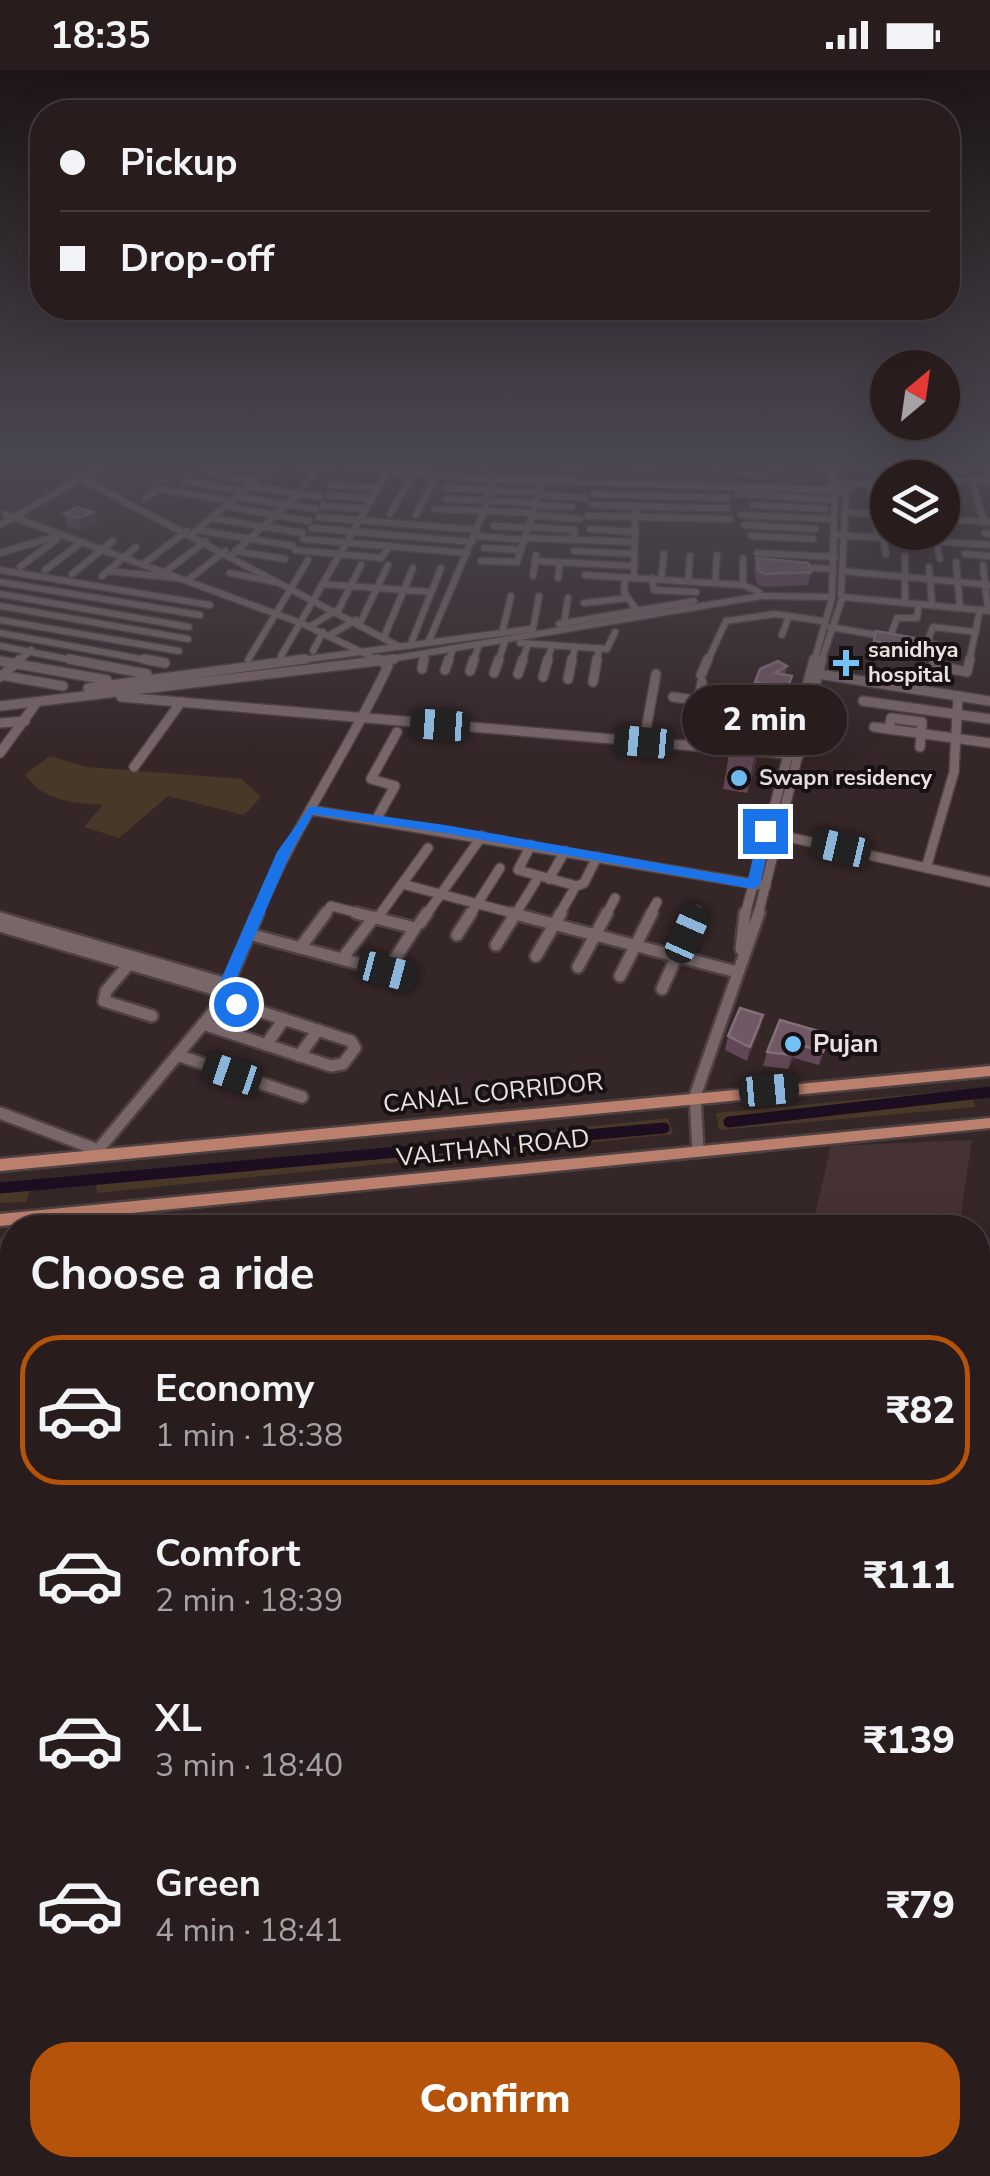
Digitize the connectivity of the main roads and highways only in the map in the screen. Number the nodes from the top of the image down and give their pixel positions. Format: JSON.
{"nodes":[{"id":1,"x":990,"y":1072,"type":"edge"},
{"id":2,"x":990,"y":1122,"type":"edge"},
{"id":3,"x":0,"y":1165,"type":"edge"},
{"id":4,"x":50,"y":1215,"type":"edge"}],
"edges":[{"from":1,"to":3,"type":"main road","name":"CANAL CORRIDOR"},
{"from":2,"to":4,"type":"main road","name":"VALTHAN ROAD"}]}
